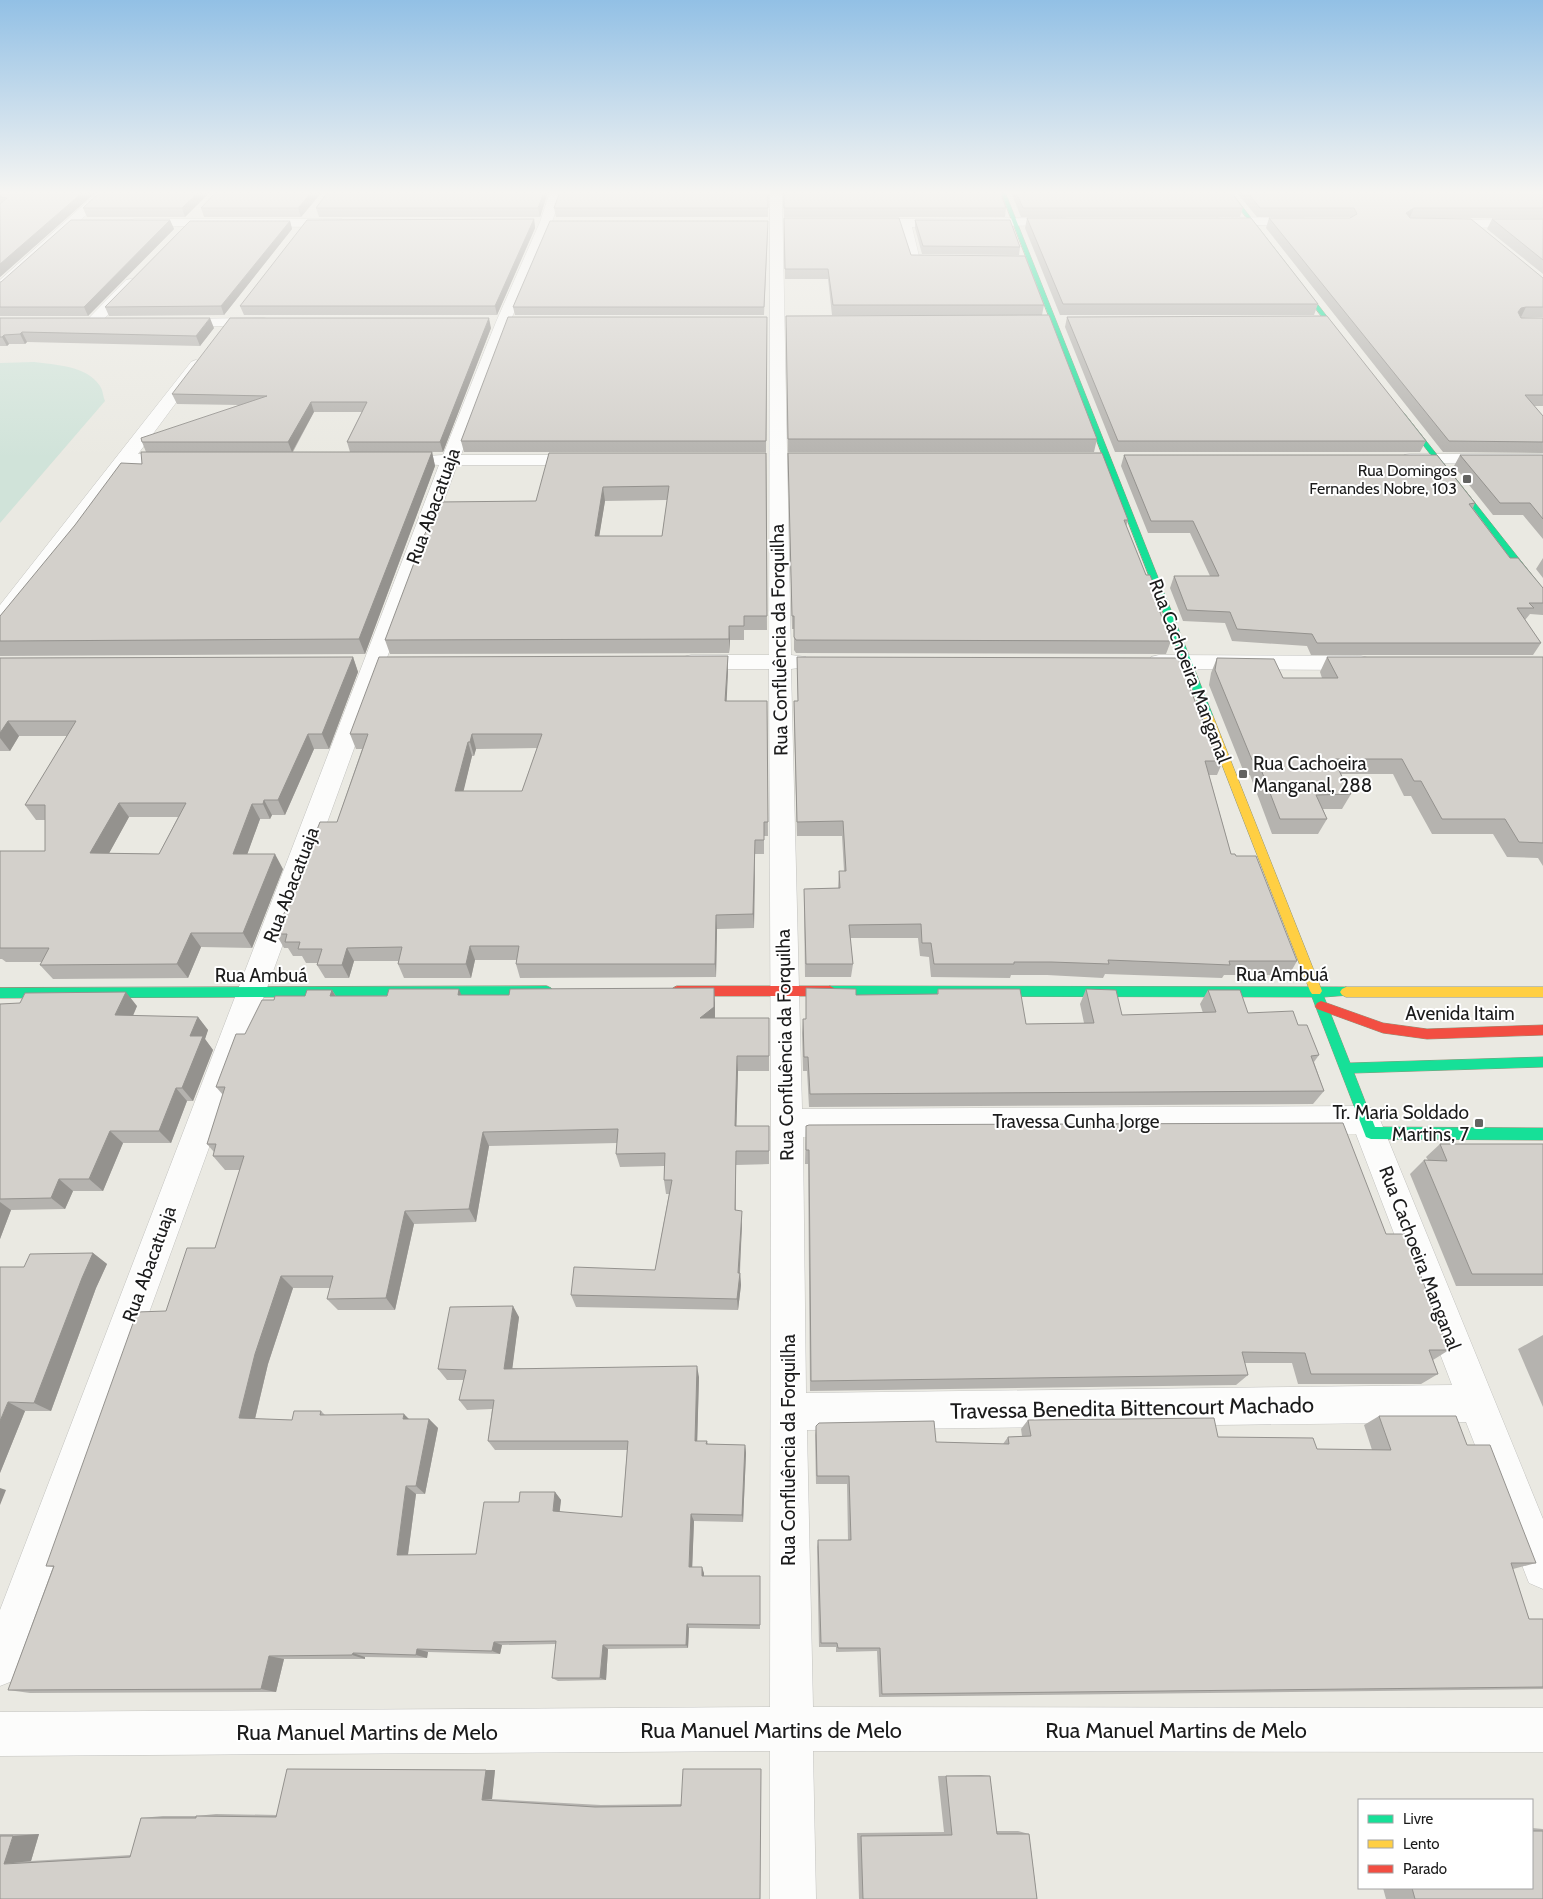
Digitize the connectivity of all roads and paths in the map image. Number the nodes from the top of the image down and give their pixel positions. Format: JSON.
{"nodes":[{"id":1,"x":134,"y":281,"type":"edge"},
{"id":2,"x":521,"y":281,"type":"edge"},
{"id":3,"x":778,"y":281,"type":"edge"},
{"id":4,"x":1032,"y":281,"type":"edge"},
{"id":5,"x":1297,"y":281,"type":"edge"},
{"id":6,"x":243,"y":304,"type":"edge"},
{"id":7,"x":1328,"y":321,"type":"junction"},
{"id":8,"x":229,"y":322,"type":"junction"},
{"id":9,"x":278,"y":322,"type":"edge"},
{"id":10,"x":1048,"y":322,"type":"junction"},
{"id":11,"x":1072,"y":322,"type":"edge"},
{"id":12,"x":1308,"y":322,"type":"edge"},
{"id":13,"x":74,"y":323,"type":"edge"},
{"id":14,"x":92,"y":323,"type":"junction"},
{"id":15,"x":112,"y":323,"type":"edge"},
{"id":16,"x":161,"y":323,"type":"edge"},
{"id":17,"x":1352,"y":352,"type":"edge"},
{"id":18,"x":1394,"y":405,"type":"edge"},
{"id":19,"x":1437,"y":458,"type":"junction"},
{"id":20,"x":126,"y":459,"type":"junction"},
{"id":21,"x":194,"y":459,"type":"edge"},
{"id":22,"x":1396,"y":459,"type":"edge"},
{"id":23,"x":1543,"y":459,"type":"edge"},
{"id":24,"x":420,"y":460,"type":"edge"},
{"id":25,"x":450,"y":460,"type":"junction"},
{"id":26,"x":598,"y":460,"type":"edge"},
{"id":27,"x":1086,"y":460,"type":"edge"},
{"id":28,"x":1106,"y":460,"type":"junction"},
{"id":29,"x":1126,"y":460,"type":"edge"},
{"id":30,"x":1543,"y":594,"type":"edge"},
{"id":31,"x":0,"y":619,"type":"edge"},
{"id":32,"x":671,"y":662,"type":"edge"},
{"id":33,"x":780,"y":662,"type":"junction"},
{"id":34,"x":819,"y":662,"type":"edge"},
{"id":35,"x":1137,"y":662,"type":"edge"},
{"id":36,"x":1187,"y":662,"type":"junction"},
{"id":37,"x":1385,"y":663,"type":"edge"},
{"id":38,"x":785,"y":990,"type":"junction"},
{"id":39,"x":557,"y":991,"type":"edge"},
{"id":40,"x":666,"y":991,"type":"edge"},
{"id":41,"x":250,"y":992,"type":"junction"},
{"id":42,"x":1315,"y":992,"type":"junction"},
{"id":43,"x":1543,"y":992,"type":"edge"},
{"id":44,"x":0,"y":993,"type":"edge"},
{"id":45,"x":1321,"y":1006,"type":"junction"},
{"id":46,"x":1543,"y":1030,"type":"edge"},
{"id":47,"x":1543,"y":1062,"type":"edge"},
{"id":48,"x":1346,"y":1068,"type":"junction"},
{"id":49,"x":787,"y":1123,"type":"junction"},
{"id":50,"x":1368,"y":1126,"type":"junction"},
{"id":51,"x":1543,"y":1134,"type":"edge"},
{"id":52,"x":1477,"y":1403,"type":"junction"},
{"id":53,"x":788,"y":1412,"type":"junction"},
{"id":54,"x":1543,"y":1569,"type":"edge"},
{"id":55,"x":0,"y":1665,"type":"edge"},
{"id":56,"x":791,"y":1730,"type":"junction"},
{"id":57,"x":1543,"y":1730,"type":"edge"},
{"id":58,"x":0,"y":1734,"type":"edge"},
{"id":59,"x":793,"y":1899,"type":"edge"}],
"edges":[{"from":1,"to":14,"type":"street"},
{"from":2,"to":25,"type":"street","name":"Rua Abacatuaja"},
{"from":3,"to":33,"type":"street","name":"Rua Confluência da Forquilha"},
{"from":4,"to":10,"type":"street","name":"Rua Cachoeira Manganal"},
{"from":5,"to":7,"type":"street"},
{"from":6,"to":8,"type":"street"},
{"from":7,"to":12,"type":"street"},
{"from":7,"to":17,"type":"street"},
{"from":8,"to":9,"type":"street"},
{"from":8,"to":16,"type":"street"},
{"from":8,"to":20,"type":"street"},
{"from":10,"to":11,"type":"street"},
{"from":10,"to":28,"type":"street","name":"Rua Cachoeira Manganal"},
{"from":13,"to":14,"type":"street"},
{"from":14,"to":15,"type":"street"},
{"from":18,"to":19,"type":"street"},
{"from":19,"to":22,"type":"street"},
{"from":19,"to":23,"type":"street"},
{"from":19,"to":30,"type":"street"},
{"from":20,"to":21,"type":"street"},
{"from":20,"to":31,"type":"street"},
{"from":24,"to":25,"type":"street"},
{"from":25,"to":26,"type":"street"},
{"from":25,"to":41,"type":"street","name":"Rua Abacatuaja"},
{"from":27,"to":28,"type":"street"},
{"from":28,"to":29,"type":"street"},
{"from":28,"to":36,"type":"street","name":"Rua Cachoeira Manganal"},
{"from":32,"to":33,"type":"street"},
{"from":33,"to":34,"type":"street"},
{"from":33,"to":38,"type":"street","name":"Rua Confluência da Forquilha"},
{"from":35,"to":36,"type":"street"},
{"from":36,"to":37,"type":"street"},
{"from":36,"to":42,"type":"street","name":"Rua Cachoeira Manganal"},
{"from":38,"to":40,"type":"street","name":"Rua Ambuá"},
{"from":38,"to":42,"type":"street","name":"Rua Ambuá"},
{"from":38,"to":49,"type":"street","name":"Rua Confluência da Forquilha"},
{"from":39,"to":41,"type":"street","name":"Rua Ambuá"},
{"from":41,"to":44,"type":"street","name":"Rua Ambuá"},
{"from":41,"to":55,"type":"street","name":"Rua Abacatuaja"},
{"from":42,"to":43,"type":"street","name":"Rua Ambuá"},
{"from":42,"to":45,"type":"street","name":"Rua Cachoeira Manganal"},
{"from":45,"to":46,"type":"street","name":"Avenida Itaim"},
{"from":45,"to":48,"type":"street","name":"Rua Cachoeira Manganal"},
{"from":47,"to":48,"type":"street"},
{"from":48,"to":50,"type":"street","name":"Rua Cachoeira Manganal"},
{"from":49,"to":50,"type":"street","name":"Travessa Cunha Jorge"},
{"from":49,"to":53,"type":"street","name":"Rua Confluência da Forquilha"},
{"from":50,"to":51,"type":"street"},
{"from":50,"to":52,"type":"street","name":"Rua Cachoeira Manganal"},
{"from":52,"to":53,"type":"street","name":"Travessa Benedita Bittencourt Machado"},
{"from":52,"to":54,"type":"street","name":"Rua Cachoeira Manganal"},
{"from":53,"to":56,"type":"street","name":"Rua Confluência da Forquilha"},
{"from":56,"to":57,"type":"street","name":"Rua Manuel Martins de Melo"},
{"from":56,"to":58,"type":"street","name":"Rua Manuel Martins de Melo"},
{"from":56,"to":59,"type":"street","name":"Rua Confluência da Forquilha"}]}
